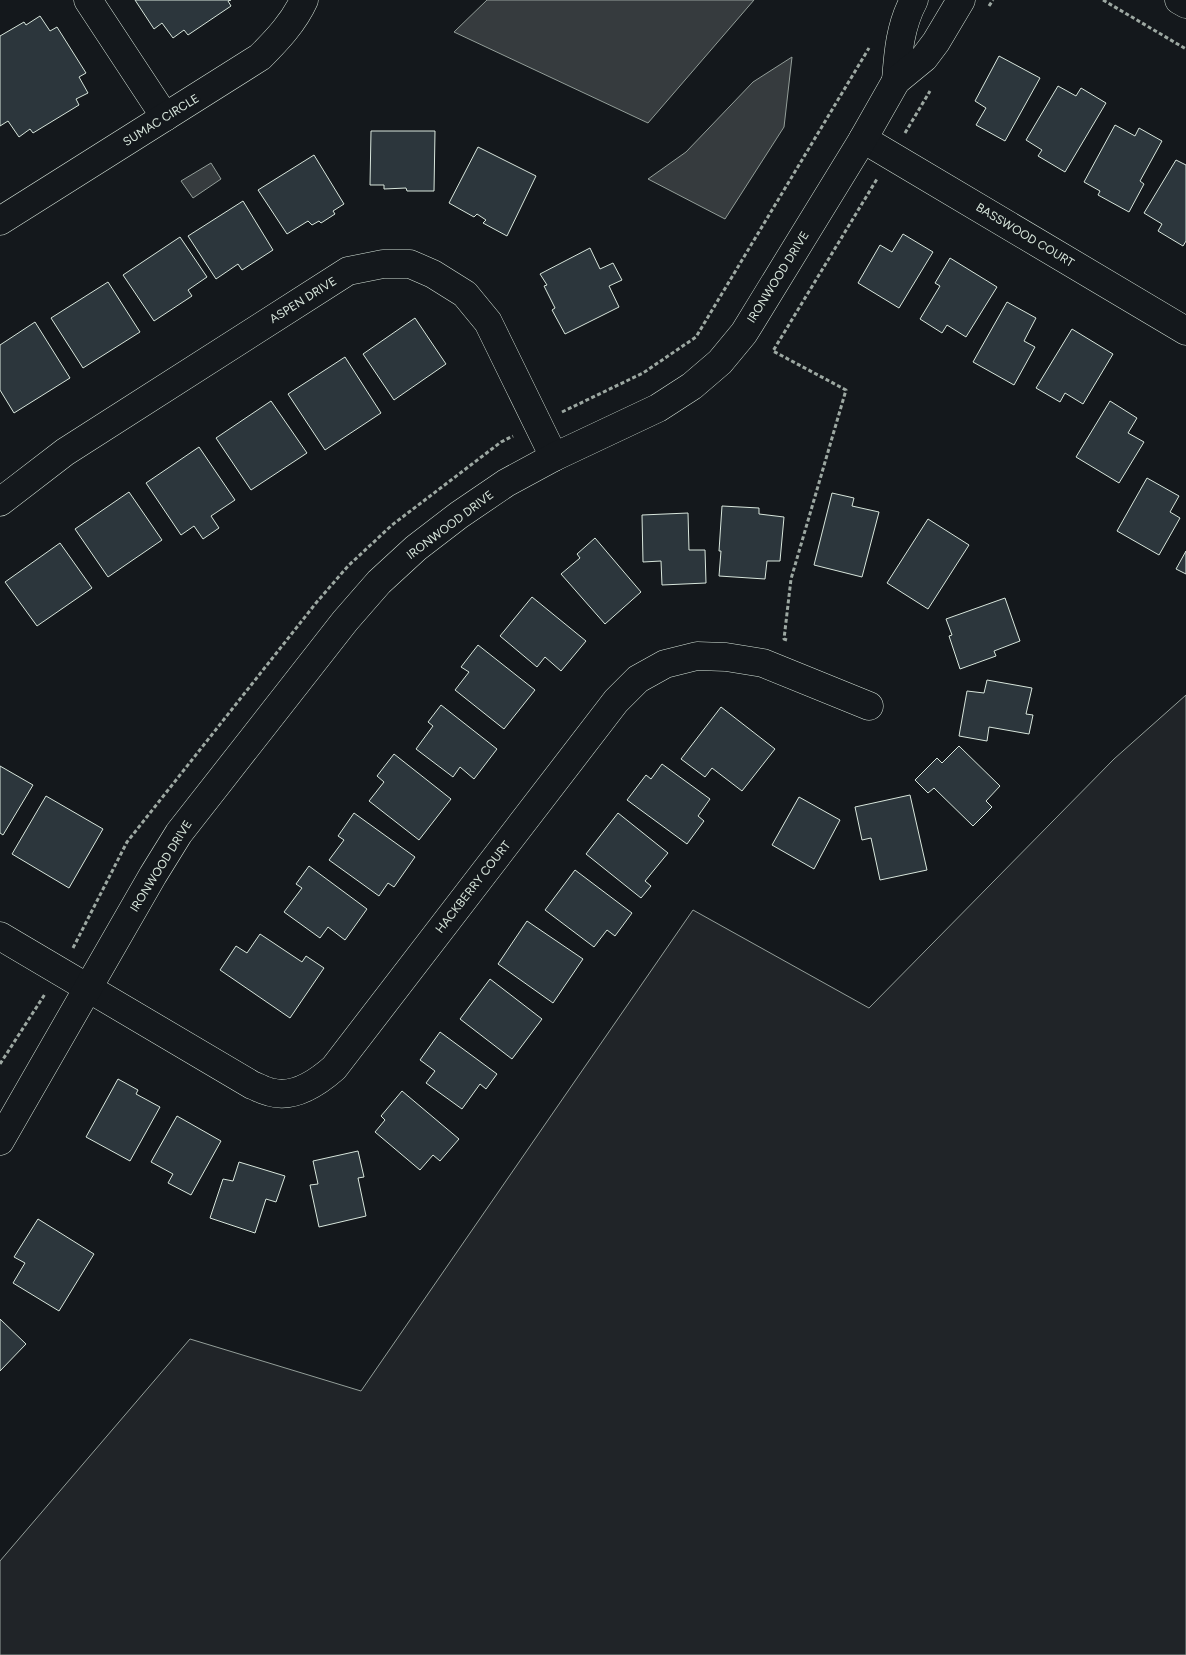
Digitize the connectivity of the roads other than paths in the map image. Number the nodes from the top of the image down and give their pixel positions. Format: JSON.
{"nodes":[{"id":1,"x":88,"y":0,"type":"edge"},
{"id":2,"x":304,"y":0,"type":"edge"},
{"id":3,"x":914,"y":0,"type":"edge"},
{"id":4,"x":961,"y":0,"type":"edge"},
{"id":5,"x":1179,"y":0,"type":"edge"},
{"id":6,"x":1186,"y":4,"type":"edge"},
{"id":7,"x":896,"y":82,"type":"junction"},
{"id":8,"x":165,"y":117,"type":"junction"},
{"id":9,"x":863,"y":139,"type":"junction"},
{"id":10,"x":3,"y":212,"type":"edge"},
{"id":11,"x":1186,"y":331,"type":"edge"},
{"id":12,"x":554,"y":457,"type":"junction"},
{"id":13,"x":0,"y":502,"type":"edge"},
{"id":14,"x":869,"y":706,"type":"dead end"},
{"id":15,"x":0,"y":936,"type":"edge"},
{"id":16,"x":89,"y":987,"type":"junction"},
{"id":17,"x":0,"y":1141,"type":"edge"}],
"edges":[{"from":1,"to":8,"type":"street"},
{"from":2,"to":8,"type":"street","name":"SUMAC CIRCLE"},
{"from":3,"to":7,"type":"street","name":"IRONWOOD DRIVE"},
{"from":4,"to":7,"type":"street","name":"IRONWOOD DRIVE"},
{"from":5,"to":6,"type":"street"},
{"from":7,"to":9,"type":"street","name":"IRONWOOD DRIVE"},
{"from":8,"to":10,"type":"street","name":"SUMAC CIRCLE"},
{"from":9,"to":11,"type":"street","name":"BASSWOOD COURT"},
{"from":9,"to":12,"type":"street","name":"IRONWOOD DRIVE"},
{"from":12,"to":13,"type":"street","name":"ASPEN DRIVE"},
{"from":12,"to":16,"type":"street","name":"IRONWOOD DRIVE"},
{"from":14,"to":16,"type":"street","name":"HACKBERRY COURT"},
{"from":15,"to":16,"type":"street","name":"HACKBERRY COURT"},
{"from":16,"to":17,"type":"street","name":"IRONWOOD DRIVE"}]}
